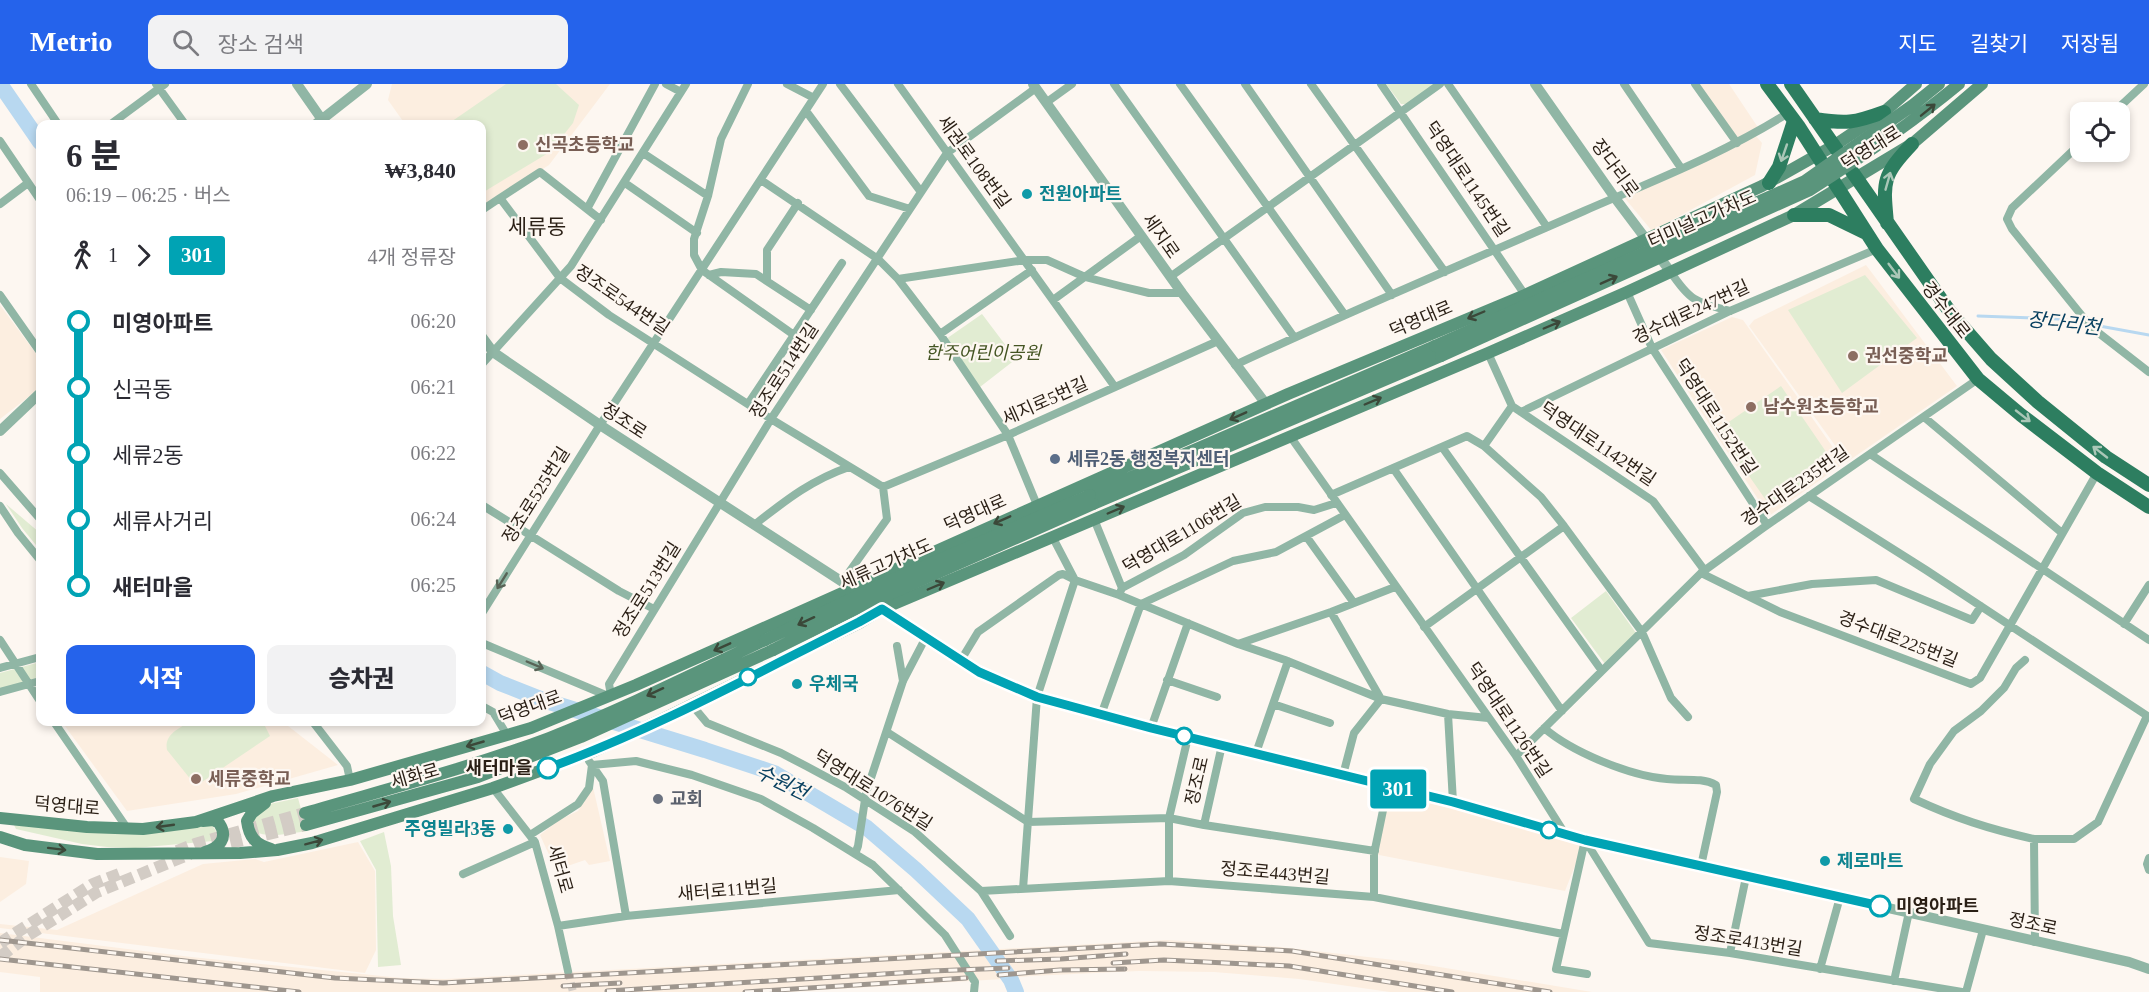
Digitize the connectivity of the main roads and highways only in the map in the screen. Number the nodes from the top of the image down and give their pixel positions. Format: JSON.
{"nodes":[{"id":1,"x":1767,"y":84,"type":"edge"},
{"id":2,"x":1791,"y":84,"type":"edge"},
{"id":3,"x":1916,"y":84,"type":"edge"},
{"id":4,"x":1939,"y":84,"type":"edge"},
{"id":5,"x":1959,"y":84,"type":"edge"},
{"id":6,"x":1982,"y":84,"type":"edge"},
{"id":7,"x":1884,"y":112,"type":"junction"},
{"id":8,"x":1791,"y":117,"type":"junction"},
{"id":9,"x":1815,"y":118,"type":"junction"},
{"id":10,"x":1912,"y":144,"type":"junction"},
{"id":11,"x":1835,"y":145,"type":"junction"},
{"id":12,"x":1818,"y":156,"type":"junction"},
{"id":13,"x":1857,"y":178,"type":"junction"},
{"id":14,"x":1768,"y":183,"type":"junction"},
{"id":15,"x":1839,"y":189,"type":"junction"},
{"id":16,"x":1794,"y":215,"type":"junction"},
{"id":17,"x":1887,"y":225,"type":"junction"},
{"id":18,"x":1868,"y":234,"type":"junction"},
{"id":19,"x":1438,"y":351,"type":"junction"},
{"id":20,"x":1363,"y":382,"type":"junction"},
{"id":21,"x":1309,"y":386,"type":"junction"},
{"id":22,"x":1324,"y":422,"type":"junction"},
{"id":23,"x":2149,"y":485,"type":"edge"},
{"id":24,"x":2149,"y":507,"type":"edge"},
{"id":25,"x":769,"y":645,"type":"junction"},
{"id":26,"x":613,"y":699,"type":"junction"},
{"id":27,"x":665,"y":718,"type":"junction"},
{"id":28,"x":564,"y":737,"type":"junction"},
{"id":29,"x":581,"y":737,"type":"junction"},
{"id":30,"x":549,"y":738,"type":"joint"},
{"id":31,"x":273,"y":796,"type":"junction"},
{"id":32,"x":0,"y":818,"type":"edge"},
{"id":33,"x":196,"y":822,"type":"junction"},
{"id":34,"x":0,"y":837,"type":"edge"},
{"id":35,"x":277,"y":850,"type":"junction"},
{"id":36,"x":198,"y":854,"type":"junction"}],
"edges":[{"from":1,"to":8,"type":"main road","name":"경수대로"},
{"from":2,"to":9,"type":"main road","name":"경수대로"},
{"from":3,"to":7,"type":"main road","name":"덕영대로"},
{"from":4,"to":19,"type":"main road","name":"터미널고가차도","bridge":true},
{"from":19,"to":5,"type":"main road","name":"터미널고가차도","one_way":true,"bridge":true},
{"from":6,"to":10,"type":"main road","name":"덕영대로"},
{"from":7,"to":9,"type":"main road"},
{"from":7,"to":11,"type":"main road","name":"덕영대로"},
{"from":8,"to":12,"type":"main road","name":"경수대로"},
{"from":8,"to":14,"type":"main road","one_way":true},
{"from":9,"to":11,"type":"main road","name":"경수대로"},
{"from":10,"to":13,"type":"main road","name":"덕영대로"},
{"from":17,"to":10,"type":"main road","one_way":true},
{"from":11,"to":12,"type":"main road","name":"덕영대로"},
{"from":11,"to":13,"type":"main road","name":"경수대로"},
{"from":12,"to":14,"type":"main road","name":"덕영대로"},
{"from":12,"to":15,"type":"main road","name":"경수대로"},
{"from":13,"to":15,"type":"main road","name":"덕영대로"},
{"from":13,"to":17,"type":"main road","name":"경수대로"},
{"from":14,"to":21,"type":"main road","name":"덕영대로","one_way":true},
{"from":15,"to":16,"type":"main road","name":"덕영대로"},
{"from":15,"to":18,"type":"main road","name":"경수대로"},
{"from":16,"to":18,"type":"main road"},
{"from":22,"to":16,"type":"main road","name":"덕영대로","one_way":true},
{"from":23,"to":17,"type":"main road","name":"경수대로","one_way":true},
{"from":18,"to":24,"type":"main road","name":"경수대로","one_way":true},
{"from":19,"to":20,"type":"main road"},
{"from":20,"to":21,"type":"main road"},
{"from":20,"to":22,"type":"main road"},
{"from":20,"to":25,"type":"main road","name":"세류고가차도","bridge":true},
{"from":21,"to":26,"type":"main road","name":"덕영대로","one_way":true},
{"from":27,"to":22,"type":"main road","name":"덕영대로","one_way":true},
{"from":25,"to":26,"type":"main road","name":"덕영대로","one_way":true},
{"from":25,"to":29,"type":"main road","name":"덕영대로"},
{"from":26,"to":28,"type":"main road"},
{"from":26,"to":31,"type":"main road","name":"덕영대로","one_way":true},
{"from":27,"to":29,"type":"main road"},
{"from":35,"to":27,"type":"main road","name":"덕영대로","one_way":true},
{"from":28,"to":29,"type":"main road","name":"덕영대로"},
{"from":28,"to":30,"type":"main road","name":"덕영대로"},
{"from":30,"to":28,"type":"main road","name":"세화로","one_way":true},
{"from":31,"to":33,"type":"main road","name":"덕영대로"},
{"from":31,"to":35,"type":"main road"},
{"from":33,"to":32,"type":"main road","name":"덕영대로","one_way":true},
{"from":33,"to":36,"type":"main road"},
{"from":34,"to":36,"type":"main road","name":"덕영대로","one_way":true},
{"from":35,"to":36,"type":"main road","name":"덕영대로"}]}
